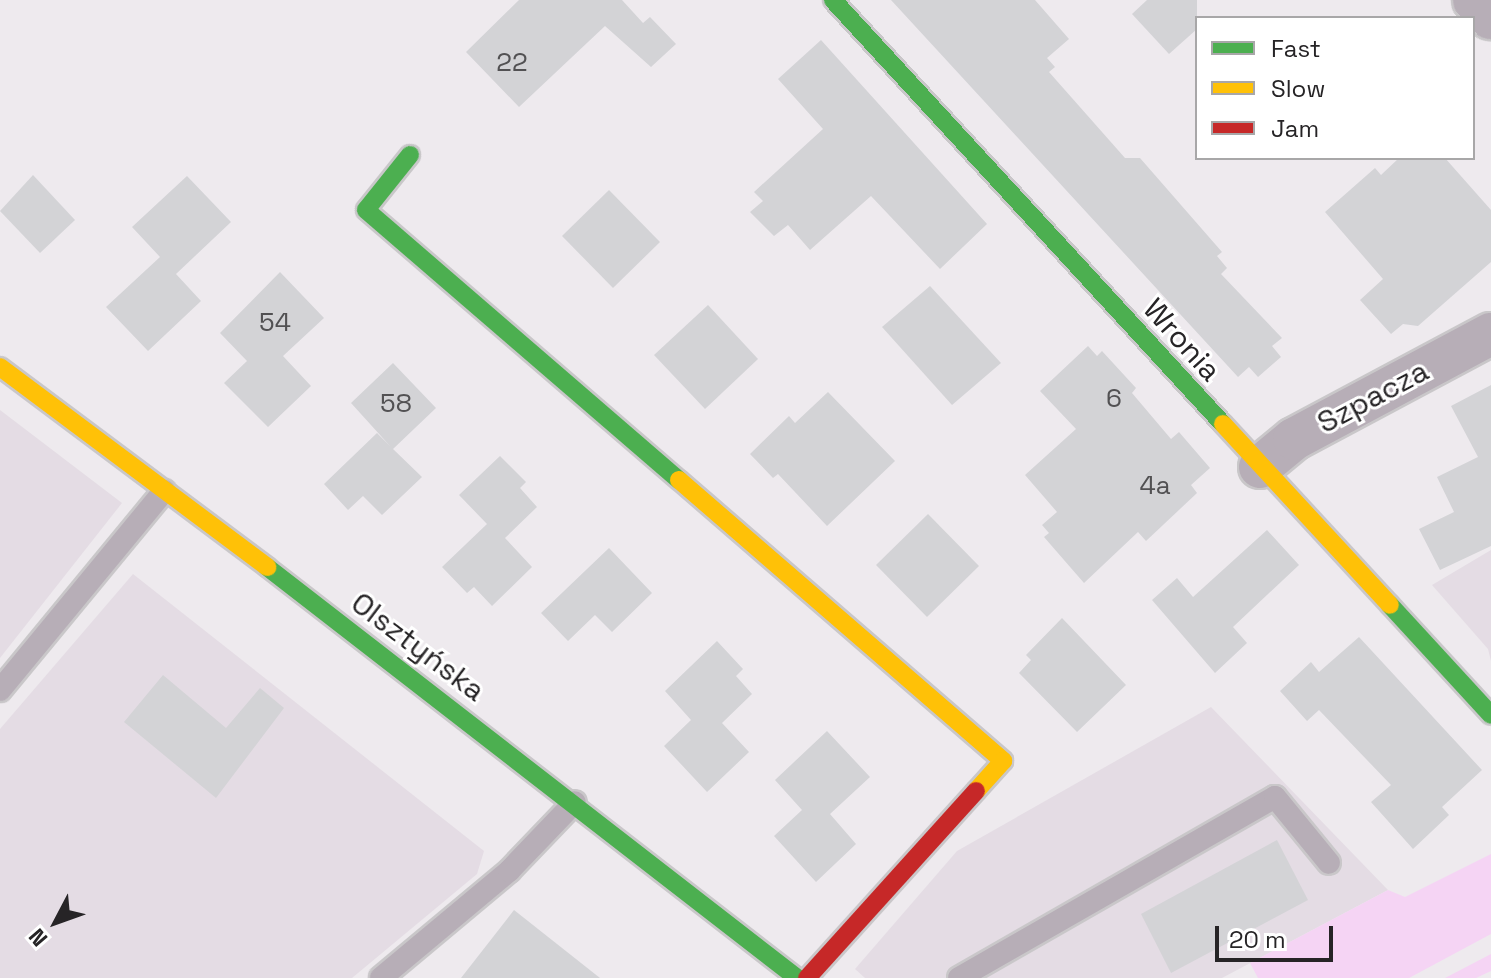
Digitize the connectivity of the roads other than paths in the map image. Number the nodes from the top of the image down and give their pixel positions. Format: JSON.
{"nodes":[{"id":1,"x":833,"y":0,"type":"edge"},
{"id":2,"x":1474,"y":0,"type":"edge"},
{"id":3,"x":1491,"y":18,"type":"edge"},
{"id":4,"x":410,"y":155,"type":"dead end"},
{"id":5,"x":1491,"y":334,"type":"edge"},
{"id":6,"x":0,"y":367,"type":"edge"},
{"id":7,"x":1260,"y":467,"type":"junction"},
{"id":8,"x":164,"y":491,"type":"junction"},
{"id":9,"x":0,"y":690,"type":"edge"},
{"id":10,"x":1491,"y":715,"type":"edge"},
{"id":11,"x":575,"y":802,"type":"junction"},
{"id":12,"x":1329,"y":863,"type":"dead end"},
{"id":13,"x":775,"y":960,"type":"junction"},
{"id":14,"x":381,"y":978,"type":"edge"},
{"id":15,"x":762,"y":978,"type":"edge"},
{"id":16,"x":797,"y":978,"type":"edge"},
{"id":17,"x":807,"y":978,"type":"edge"},
{"id":18,"x":959,"y":978,"type":"edge"}],
"edges":[{"from":1,"to":7,"type":"street","name":"Wronia"},
{"from":2,"to":3,"type":"street"},
{"from":4,"to":17,"type":"street"},
{"from":5,"to":7,"type":"street","name":"Szpacza"},
{"from":6,"to":8,"type":"street","name":"Olsztyńska"},
{"from":7,"to":10,"type":"street","name":"Wronia"},
{"from":8,"to":9,"type":"lane"},
{"from":8,"to":11,"type":"street","name":"Olsztyńska"},
{"from":11,"to":13,"type":"street","name":"Olsztyńska"},
{"from":11,"to":14,"type":"lane"},
{"from":12,"to":18,"type":"lane"},
{"from":13,"to":15,"type":"lane"},
{"from":13,"to":16,"type":"street","name":"Olsztyńska"}]}
